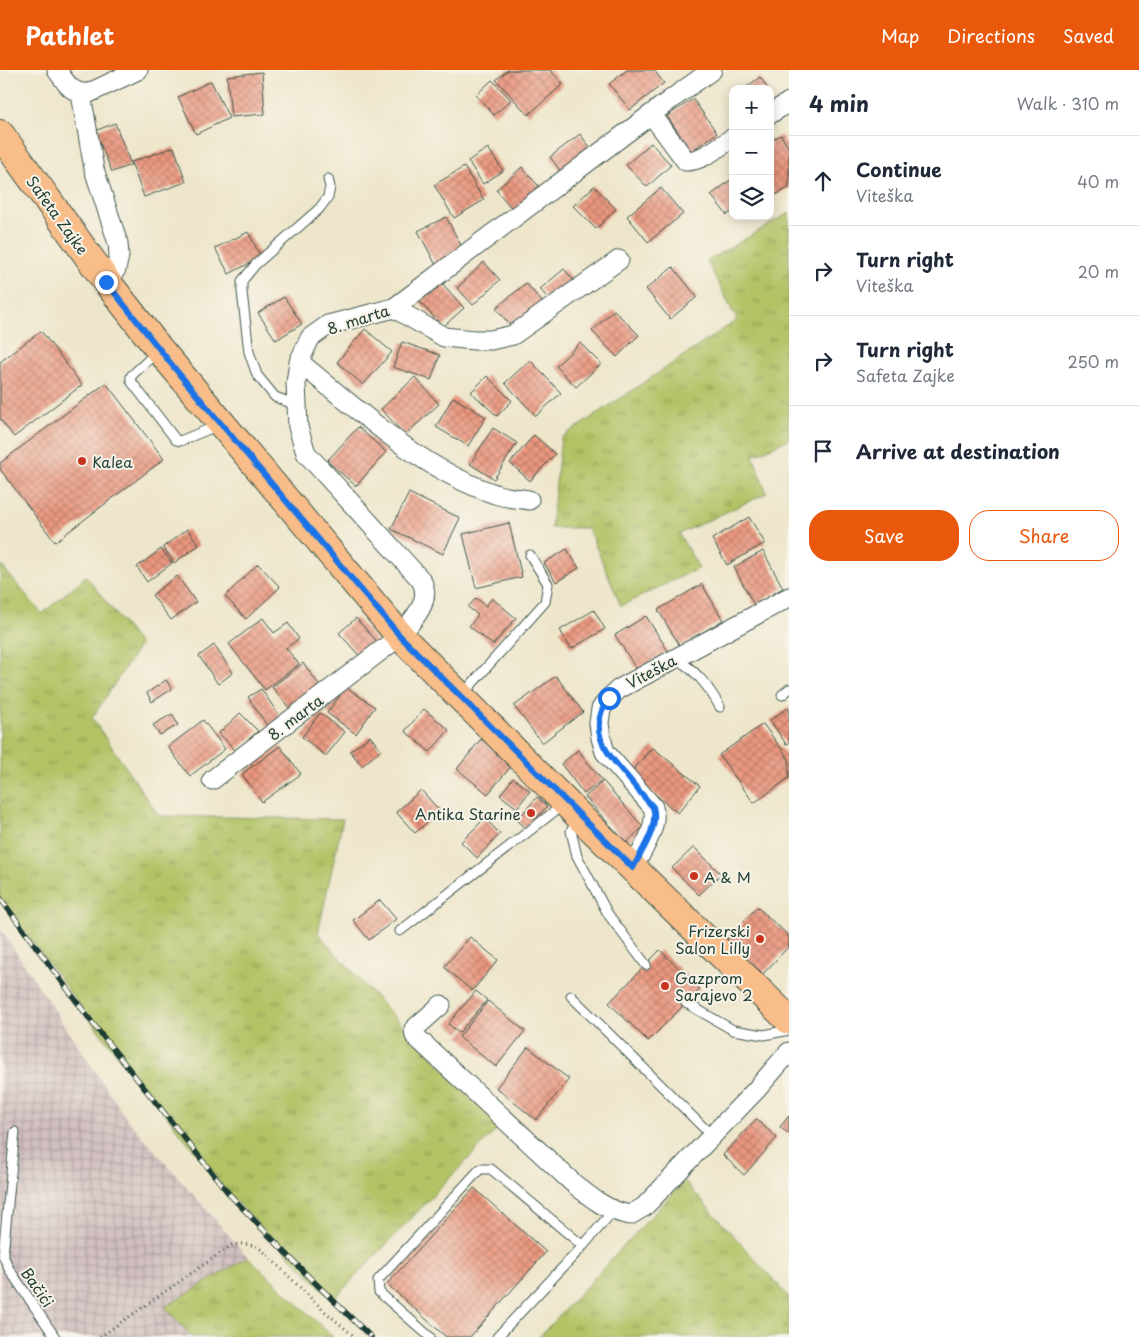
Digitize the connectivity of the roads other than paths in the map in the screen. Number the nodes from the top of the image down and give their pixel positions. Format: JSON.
{"nodes":[{"id":1,"x":57,"y":70,"type":"edge"},
{"id":2,"x":138,"y":70,"type":"edge"},
{"id":3,"x":712,"y":70,"type":"edge"},
{"id":4,"x":81,"y":94,"type":"junction"},
{"id":5,"x":789,"y":102,"type":"edge"},
{"id":6,"x":774,"y":111,"type":"edge"},
{"id":7,"x":652,"y":115,"type":"junction"},
{"id":8,"x":0,"y":134,"type":"edge"},
{"id":9,"x":729,"y":140,"type":"edge"},
{"id":10,"x":328,"y":179,"type":"dead end"},
{"id":11,"x":619,"y":260,"type":"dead end"},
{"id":12,"x":106,"y":282,"type":"junction"},
{"id":13,"x":394,"y":308,"type":"junction"},
{"id":14,"x":160,"y":349,"type":"junction"},
{"id":15,"x":299,"y":362,"type":"junction"},
{"id":16,"x":296,"y":405,"type":"junction"},
{"id":17,"x":222,"y":424,"type":"junction"},
{"id":18,"x":530,"y":500,"type":"dead end"},
{"id":19,"x":530,"y":555,"type":"dead end"},
{"id":20,"x":789,"y":597,"type":"edge"},
{"id":21,"x":400,"y":636,"type":"junction"},
{"id":22,"x":675,"y":658,"type":"junction"},
{"id":23,"x":461,"y":697,"type":"junction"},
{"id":24,"x":720,"y":707,"type":"dead end"},
{"id":25,"x":212,"y":780,"type":"dead end"},
{"id":26,"x":574,"y":810,"type":"junction"},
{"id":27,"x":633,"y":868,"type":"junction"},
{"id":28,"x":400,"y":931,"type":"dead end"},
{"id":29,"x":646,"y":965,"type":"dead end"},
{"id":30,"x":571,"y":996,"type":"dead end"},
{"id":31,"x":441,"y":1004,"type":"dead end"},
{"id":32,"x":686,"y":1004,"type":"dead end"},
{"id":33,"x":789,"y":1020,"type":"edge"},
{"id":34,"x":789,"y":1030,"type":"edge"},
{"id":35,"x":789,"y":1052,"type":"edge"},
{"id":36,"x":15,"y":1132,"type":"dead end"},
{"id":37,"x":712,"y":1136,"type":"junction"},
{"id":38,"x":613,"y":1210,"type":"junction"},
{"id":39,"x":583,"y":1246,"type":"junction"},
{"id":40,"x":54,"y":1337,"type":"edge"},
{"id":41,"x":430,"y":1337,"type":"edge"},
{"id":42,"x":497,"y":1337,"type":"edge"}],
"edges":[{"from":1,"to":4,"type":"street"},
{"from":2,"to":4,"type":"street"},
{"from":3,"to":7,"type":"street","name":"8. marta"},
{"from":4,"to":12,"type":"street"},
{"from":5,"to":6,"type":"street"},
{"from":7,"to":9,"type":"street"},
{"from":7,"to":13,"type":"street","name":"8. marta"},
{"from":8,"to":12,"type":"main road","name":"Safeta Zajke"},
{"from":10,"to":16,"type":"lane"},
{"from":11,"to":13,"type":"street"},
{"from":12,"to":14,"type":"main road","name":"Safeta Zajke"},
{"from":13,"to":15,"type":"street","name":"8. marta"},
{"from":14,"to":17,"type":"main road","name":"Safeta Zajke"},
{"from":14,"to":17,"type":"lane"},
{"from":15,"to":16,"type":"street","name":"8. marta"},
{"from":15,"to":18,"type":"street"},
{"from":16,"to":21,"type":"street","name":"8. marta"},
{"from":17,"to":21,"type":"main road","name":"Safeta Zajke"},
{"from":19,"to":23,"type":"lane"},
{"from":20,"to":22,"type":"street","name":"Viteška"},
{"from":21,"to":23,"type":"main road","name":"Safeta Zajke"},
{"from":21,"to":25,"type":"street","name":"8. marta"},
{"from":22,"to":24,"type":"lane"},
{"from":22,"to":27,"type":"street","name":"Viteška"},
{"from":23,"to":26,"type":"main road","name":"Safeta Zajke"},
{"from":26,"to":27,"type":"main road","name":"Safeta Zajke"},
{"from":26,"to":28,"type":"lane"},
{"from":26,"to":29,"type":"lane"},
{"from":27,"to":33,"type":"main road","name":"Safeta Zajke"},
{"from":30,"to":37,"type":"lane"},
{"from":31,"to":38,"type":"street"},
{"from":32,"to":34,"type":"lane"},
{"from":35,"to":37,"type":"street"},
{"from":36,"to":40,"type":"lane","name":"Bačići"},
{"from":37,"to":38,"type":"street"},
{"from":38,"to":39,"type":"lane"},
{"from":39,"to":41,"type":"lane"},
{"from":39,"to":42,"type":"lane"}]}
